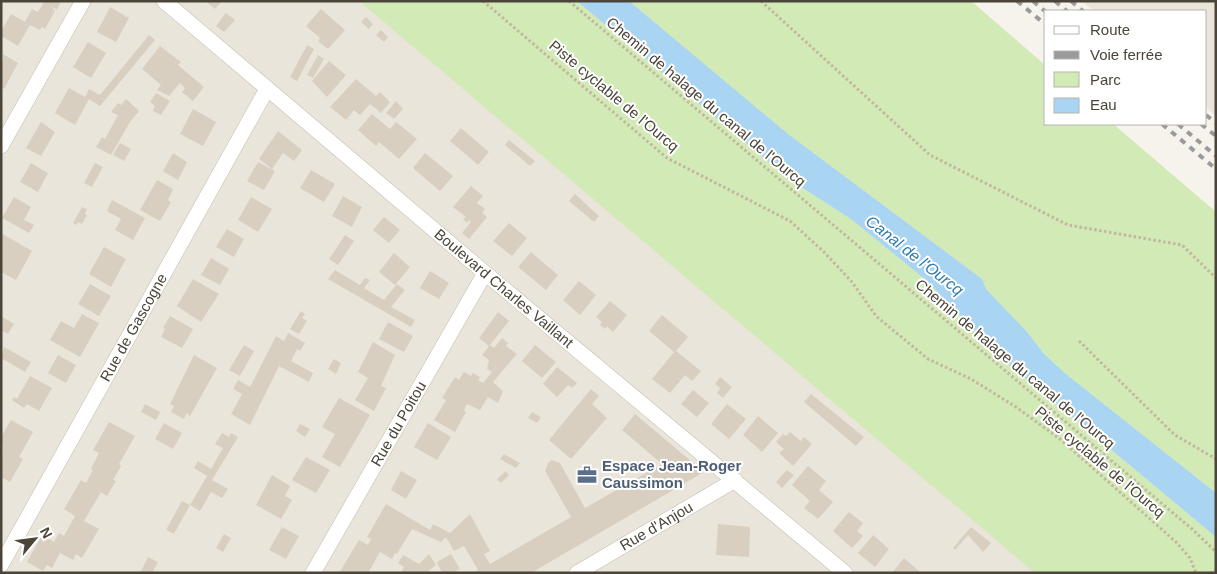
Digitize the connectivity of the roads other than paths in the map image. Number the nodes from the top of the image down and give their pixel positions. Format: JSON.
{"nodes":[{"id":1,"x":83,"y":1,"type":"edge"},
{"id":2,"x":164,"y":1,"type":"edge"},
{"id":3,"x":267,"y":89,"type":"junction"},
{"id":4,"x":1,"y":146,"type":"edge"},
{"id":5,"x":485,"y":273,"type":"junction"},
{"id":6,"x":736,"y":480,"type":"junction"},
{"id":7,"x":1,"y":565,"type":"edge"},
{"id":8,"x":313,"y":573,"type":"edge"},
{"id":9,"x":577,"y":573,"type":"edge"},
{"id":10,"x":845,"y":573,"type":"edge"}],
"edges":[{"from":1,"to":4,"type":"street"},
{"from":2,"to":3,"type":"street","name":"Boulevard Charles Vaillant"},
{"from":3,"to":5,"type":"street","name":"Boulevard Charles Vaillant"},
{"from":3,"to":7,"type":"street","name":"Rue de Gascogne"},
{"from":5,"to":6,"type":"street","name":"Boulevard Charles Vaillant"},
{"from":5,"to":8,"type":"street","name":"Rue du Poitou"},
{"from":6,"to":9,"type":"street","name":"Rue d'Anjou"},
{"from":6,"to":10,"type":"street","name":"Boulevard Charles Vaillant"}]}
